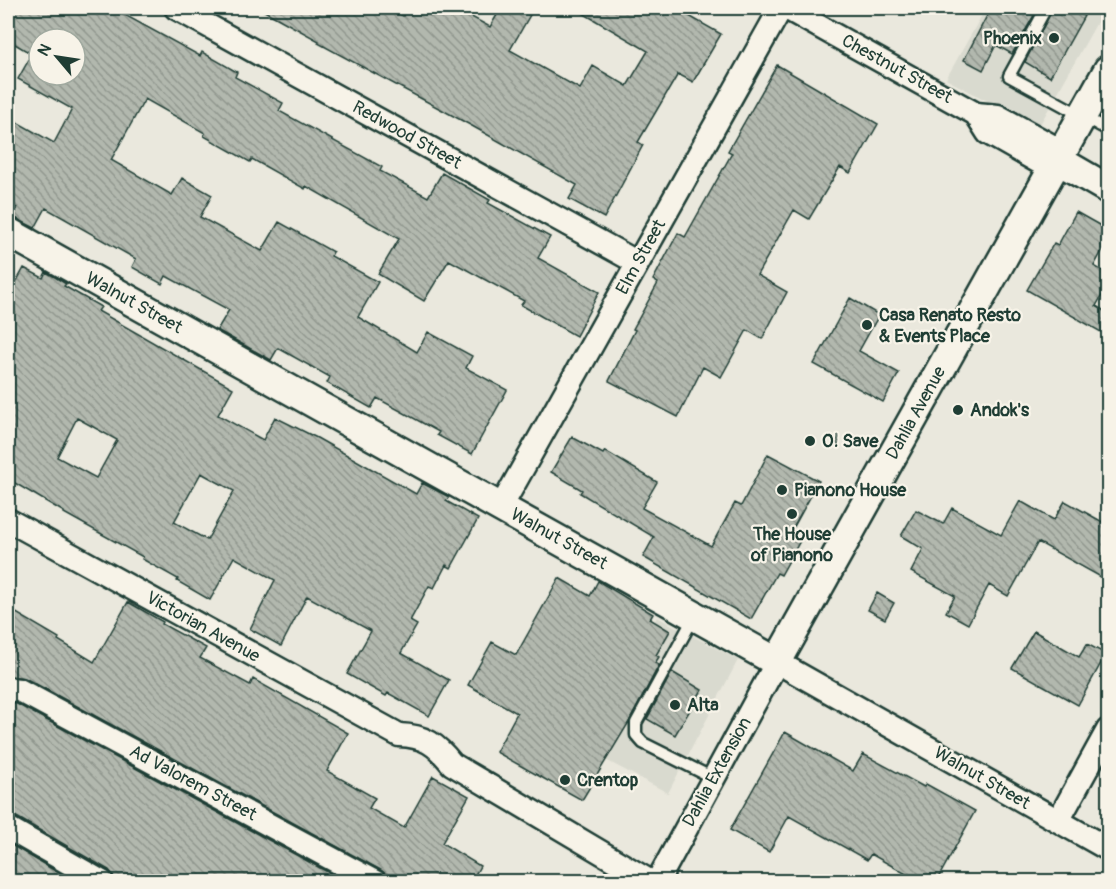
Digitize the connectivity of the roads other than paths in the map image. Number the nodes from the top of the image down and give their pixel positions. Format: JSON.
{"nodes":[{"id":1,"x":176,"y":8,"type":"edge"},
{"id":2,"x":781,"y":8,"type":"edge"},
{"id":3,"x":786,"y":8,"type":"edge"},
{"id":4,"x":1046,"y":8,"type":"edge"},
{"id":5,"x":1108,"y":70,"type":"edge"},
{"id":6,"x":1083,"y":116,"type":"junction"},
{"id":7,"x":1108,"y":130,"type":"edge"},
{"id":8,"x":1058,"y":161,"type":"junction"},
{"id":9,"x":1108,"y":189,"type":"edge"},
{"id":10,"x":8,"y":232,"type":"edge"},
{"id":11,"x":638,"y":263,"type":"junction"},
{"id":12,"x":501,"y":507,"type":"junction"},
{"id":13,"x":8,"y":520,"type":"edge"},
{"id":14,"x":694,"y":616,"type":"junction"},
{"id":15,"x":777,"y":662,"type":"junction"},
{"id":16,"x":9,"y":690,"type":"edge"},
{"id":17,"x":1108,"y":730,"type":"edge"},
{"id":18,"x":713,"y":778,"type":"junction"},
{"id":19,"x":1058,"y":821,"type":"junction"},
{"id":20,"x":8,"y":828,"type":"edge"},
{"id":21,"x":1108,"y":849,"type":"edge"},
{"id":22,"x":102,"y":882,"type":"edge"},
{"id":23,"x":375,"y":882,"type":"edge"},
{"id":24,"x":651,"y":882,"type":"edge"},
{"id":25,"x":657,"y":882,"type":"edge"}],
"edges":[{"from":1,"to":11,"type":"street","name":"Redwood Street"},
{"from":2,"to":11,"type":"street","name":"Elm Street"},
{"from":3,"to":8,"type":"street","name":"Chestnut Street"},
{"from":4,"to":6,"type":"lane"},
{"from":5,"to":6,"type":"street","name":"Dahlia Avenue"},
{"from":6,"to":7,"type":"lane"},
{"from":6,"to":8,"type":"street","name":"Dahlia Avenue"},
{"from":8,"to":9,"type":"street","name":"Chestnut Street"},
{"from":8,"to":15,"type":"street","name":"Dahlia Avenue"},
{"from":10,"to":12,"type":"street","name":"Walnut Street"},
{"from":11,"to":12,"type":"street","name":"Elm Street"},
{"from":12,"to":14,"type":"street","name":"Walnut Street"},
{"from":13,"to":24,"type":"street","name":"Victorian Avenue"},
{"from":14,"to":15,"type":"street","name":"Walnut Street"},
{"from":14,"to":18,"type":"lane"},
{"from":15,"to":18,"type":"street","name":"Dahlia Extension"},
{"from":15,"to":19,"type":"street","name":"Walnut Street"},
{"from":16,"to":23,"type":"street","name":"Ad Valorem Street"},
{"from":17,"to":19,"type":"street"},
{"from":18,"to":25,"type":"street","name":"Dahlia Extension"},
{"from":19,"to":21,"type":"street","name":"Walnut Street"},
{"from":20,"to":22,"type":"street"}]}
